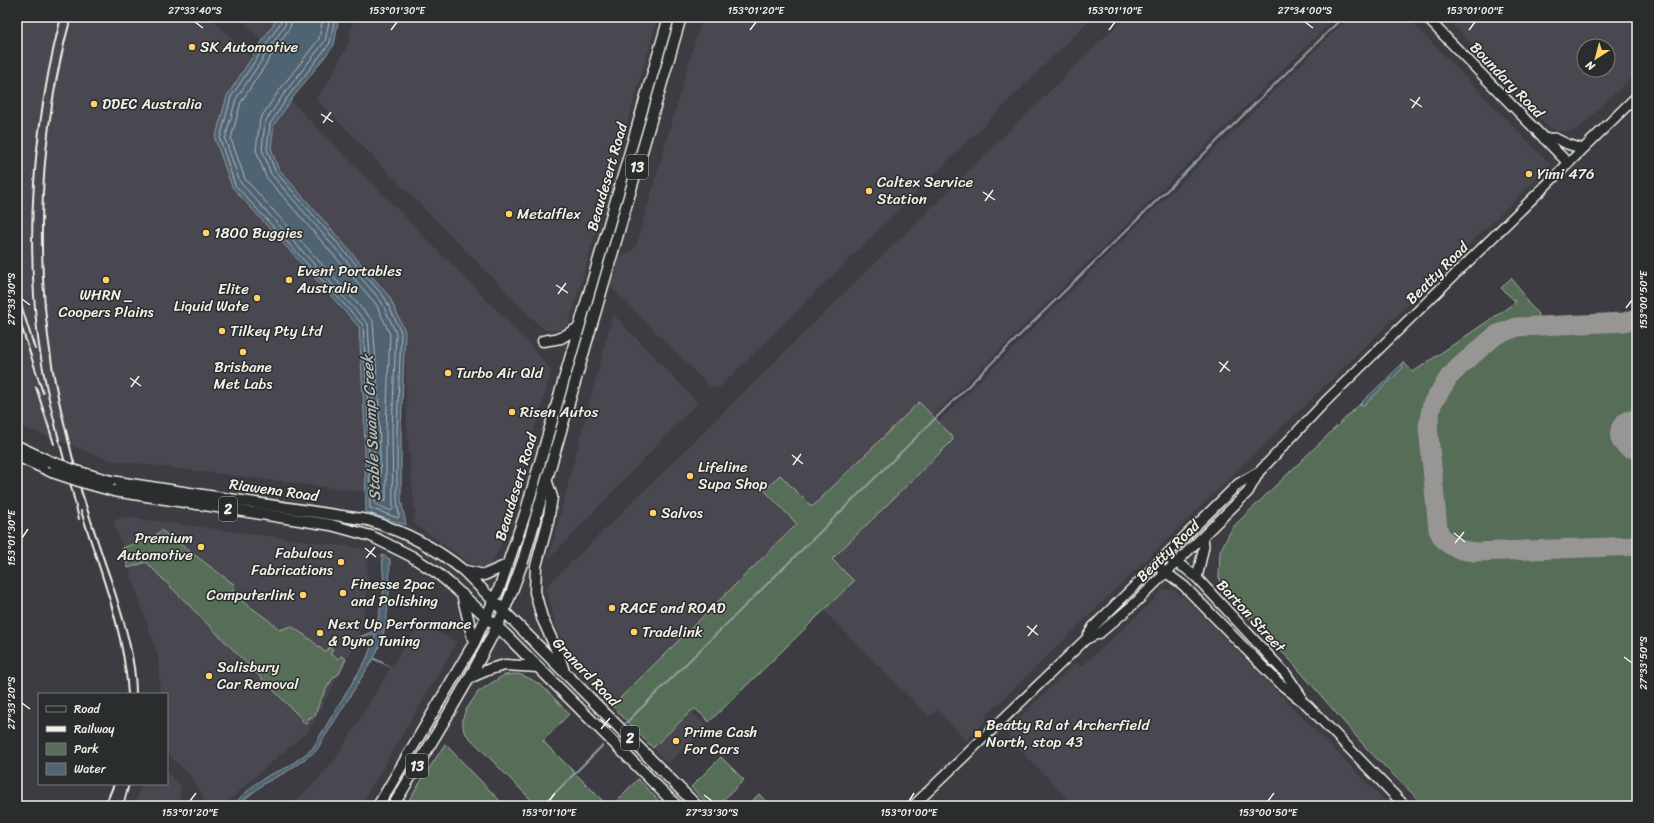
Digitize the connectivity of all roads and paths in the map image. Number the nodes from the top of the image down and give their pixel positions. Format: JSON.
{"nodes":[{"id":1,"x":669,"y":17,"type":"edge"},
{"id":2,"x":681,"y":17,"type":"edge"},
{"id":3,"x":1426,"y":17,"type":"edge"},
{"id":4,"x":1637,"y":96,"type":"edge"},
{"id":5,"x":1544,"y":139,"type":"junction"},
{"id":6,"x":1583,"y":149,"type":"junction"},
{"id":7,"x":1568,"y":163,"type":"junction"},
{"id":8,"x":578,"y":328,"type":"junction"},
{"id":9,"x":543,"y":341,"type":"dead end"},
{"id":10,"x":17,"y":446,"type":"edge"},
{"id":11,"x":17,"y":456,"type":"edge"},
{"id":12,"x":1258,"y":472,"type":"junction"},
{"id":13,"x":547,"y":482,"type":"junction"},
{"id":14,"x":112,"y":486,"type":"junction"},
{"id":15,"x":1203,"y":537,"type":"junction"},
{"id":16,"x":1164,"y":556,"type":"junction"},
{"id":17,"x":1176,"y":563,"type":"junction"},
{"id":18,"x":507,"y":565,"type":"junction"},
{"id":19,"x":1156,"y":565,"type":"junction"},
{"id":20,"x":464,"y":571,"type":"junction"},
{"id":21,"x":1166,"y":572,"type":"junction"},
{"id":22,"x":1197,"y":578,"type":"junction"},
{"id":23,"x":462,"y":594,"type":"junction"},
{"id":24,"x":494,"y":600,"type":"junction"},
{"id":25,"x":504,"y":610,"type":"junction"},
{"id":26,"x":486,"y":617,"type":"junction"},
{"id":27,"x":497,"y":626,"type":"junction"},
{"id":28,"x":1086,"y":639,"type":"junction"},
{"id":29,"x":474,"y":643,"type":"junction"},
{"id":30,"x":538,"y":667,"type":"junction"},
{"id":31,"x":563,"y":670,"type":"junction"},
{"id":32,"x":469,"y":678,"type":"junction"},
{"id":33,"x":1307,"y":706,"type":"junction"},
{"id":34,"x":378,"y":806,"type":"edge"},
{"id":35,"x":393,"y":806,"type":"edge"},
{"id":36,"x":676,"y":806,"type":"edge"},
{"id":37,"x":697,"y":806,"type":"edge"},
{"id":38,"x":913,"y":806,"type":"edge"},
{"id":39,"x":1405,"y":806,"type":"edge"}],
"edges":[{"from":1,"to":8,"type":"highway","name":"Beaudesert Road","number":"13"},
{"from":2,"to":13,"type":"highway","name":"Beaudesert Road","number":"13"},
{"from":3,"to":5,"type":"main road","name":"Boundary Road"},
{"from":4,"to":6,"type":"main road","name":"Beatty Road"},
{"from":5,"to":6,"type":"main road"},
{"from":5,"to":7,"type":"main road","name":"Boundary Road"},
{"from":6,"to":7,"type":"main road","name":"Beatty Road"},
{"from":7,"to":12,"type":"main road","name":"Beatty Road"},
{"from":8,"to":9,"type":"highway"},
{"from":8,"to":18,"type":"highway","name":"Beaudesert Road","number":"13"},
{"from":10,"to":14,"type":"highway","name":"Riawena Road","number":"2","bridge":true},
{"from":11,"to":14,"type":"highway","name":"Riawena Road","number":"2","bridge":true},
{"from":12,"to":15,"type":"main road","name":"Beatty Road"},
{"from":12,"to":16,"type":"main road","name":"Beatty Road"},
{"from":13,"to":25,"type":"highway","name":"Beaudesert Road","number":"13"},
{"from":13,"to":31,"type":"highway"},
{"from":14,"to":20,"type":"highway","name":"Riawena Road","number":"2"},
{"from":14,"to":23,"type":"highway","name":"Riawena Road","number":"2"},
{"from":15,"to":17,"type":"main road","name":"Beatty Road"},
{"from":15,"to":22,"type":"main road"},
{"from":16,"to":17,"type":"main road","name":"Barton Street"},
{"from":16,"to":19,"type":"main road","name":"Beatty Road"},
{"from":17,"to":21,"type":"main road","name":"Beatty Road"},
{"from":17,"to":22,"type":"main road","name":"Barton Street"},
{"from":18,"to":20,"type":"highway"},
{"from":18,"to":24,"type":"highway","name":"Beaudesert Road","number":"13"},
{"from":19,"to":21,"type":"main road","name":"Barton Street"},
{"from":19,"to":28,"type":"main road","name":"Beatty Road"},
{"from":20,"to":24,"type":"highway","name":"Riawena Road","number":"2"},
{"from":21,"to":28,"type":"main road","name":"Beatty Road"},
{"from":21,"to":33,"type":"main road","name":"Barton Street"},
{"from":22,"to":33,"type":"main road","name":"Barton Street"},
{"from":23,"to":26,"type":"highway","name":"Riawena Road","number":"2"},
{"from":23,"to":29,"type":"highway"},
{"from":24,"to":25,"type":"highway","name":"Riawena Road","number":"2"},
{"from":24,"to":26,"type":"highway","name":"Beaudesert Road","number":"13"},
{"from":25,"to":27,"type":"highway","name":"Beaudesert Road","number":"13"},
{"from":25,"to":31,"type":"highway","name":"Granard Road","number":"2"},
{"from":26,"to":27,"type":"highway","name":"Riawena Road","number":"2"},
{"from":26,"to":29,"type":"highway","name":"Beaudesert Road","number":"13"},
{"from":27,"to":30,"type":"highway","name":"Granard Road","number":"2"},
{"from":27,"to":32,"type":"highway","name":"Beaudesert Road","number":"13"},
{"from":28,"to":38,"type":"main road","name":"Beatty Road"},
{"from":29,"to":34,"type":"highway","name":"Beaudesert Road","number":"13"},
{"from":30,"to":32,"type":"highway"},
{"from":30,"to":36,"type":"highway","name":"Granard Road","number":"2"},
{"from":31,"to":37,"type":"highway","name":"Granard Road","number":"2"},
{"from":32,"to":35,"type":"highway","name":"Beaudesert Road","number":"13"},
{"from":33,"to":39,"type":"main road","name":"Barton Street"}]}
